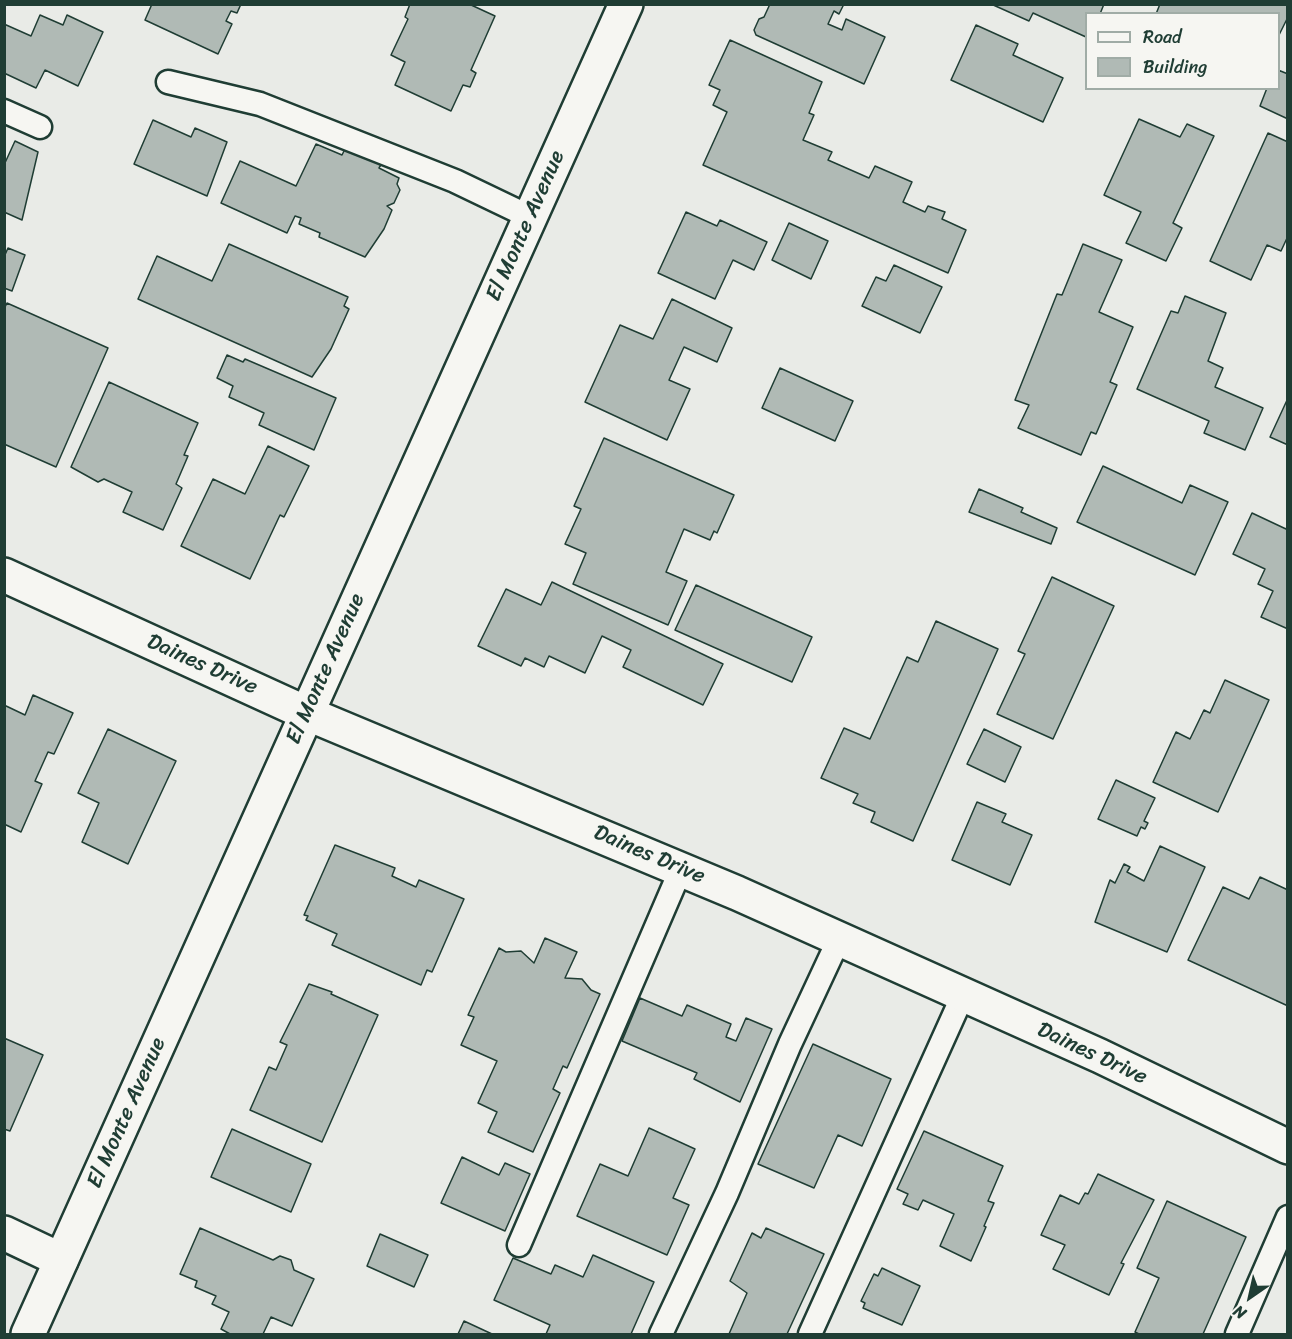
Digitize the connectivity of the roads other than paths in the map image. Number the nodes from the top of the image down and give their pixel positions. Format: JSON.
{"nodes":[{"id":1,"x":626,"y":4,"type":"edge"},
{"id":2,"x":168,"y":82,"type":"dead end"},
{"id":3,"x":4,"y":111,"type":"edge"},
{"id":4,"x":40,"y":127,"type":"dead end"},
{"id":5,"x":530,"y":217,"type":"junction"},
{"id":6,"x":4,"y":575,"type":"edge"},
{"id":7,"x":306,"y":713,"type":"junction"},
{"id":8,"x":681,"y":868,"type":"junction"},
{"id":9,"x":839,"y":939,"type":"junction"},
{"id":10,"x":963,"y":995,"type":"junction"},
{"id":11,"x":1287,"y":1147,"type":"edge"},
{"id":12,"x":1287,"y":1217,"type":"edge"},
{"id":13,"x":4,"y":1233,"type":"edge"},
{"id":14,"x":519,"y":1245,"type":"dead end"},
{"id":15,"x":61,"y":1260,"type":"junction"},
{"id":16,"x":28,"y":1335,"type":"edge"},
{"id":17,"x":661,"y":1335,"type":"edge"},
{"id":18,"x":810,"y":1335,"type":"edge"},
{"id":19,"x":1237,"y":1335,"type":"edge"}],
"edges":[{"from":1,"to":5,"type":"street","name":"El Monte Avenue"},
{"from":2,"to":5,"type":"lane"},
{"from":3,"to":4,"type":"lane"},
{"from":5,"to":7,"type":"street","name":"El Monte Avenue"},
{"from":6,"to":7,"type":"street","name":"Daines Drive"},
{"from":7,"to":8,"type":"street","name":"Daines Drive"},
{"from":7,"to":15,"type":"street","name":"El Monte Avenue"},
{"from":8,"to":9,"type":"street","name":"Daines Drive"},
{"from":8,"to":14,"type":"lane"},
{"from":9,"to":10,"type":"street","name":"Daines Drive"},
{"from":9,"to":17,"type":"lane"},
{"from":10,"to":11,"type":"street","name":"Daines Drive"},
{"from":10,"to":18,"type":"lane"},
{"from":12,"to":19,"type":"lane"},
{"from":13,"to":15,"type":"street"},
{"from":15,"to":16,"type":"street","name":"El Monte Avenue"}]}
